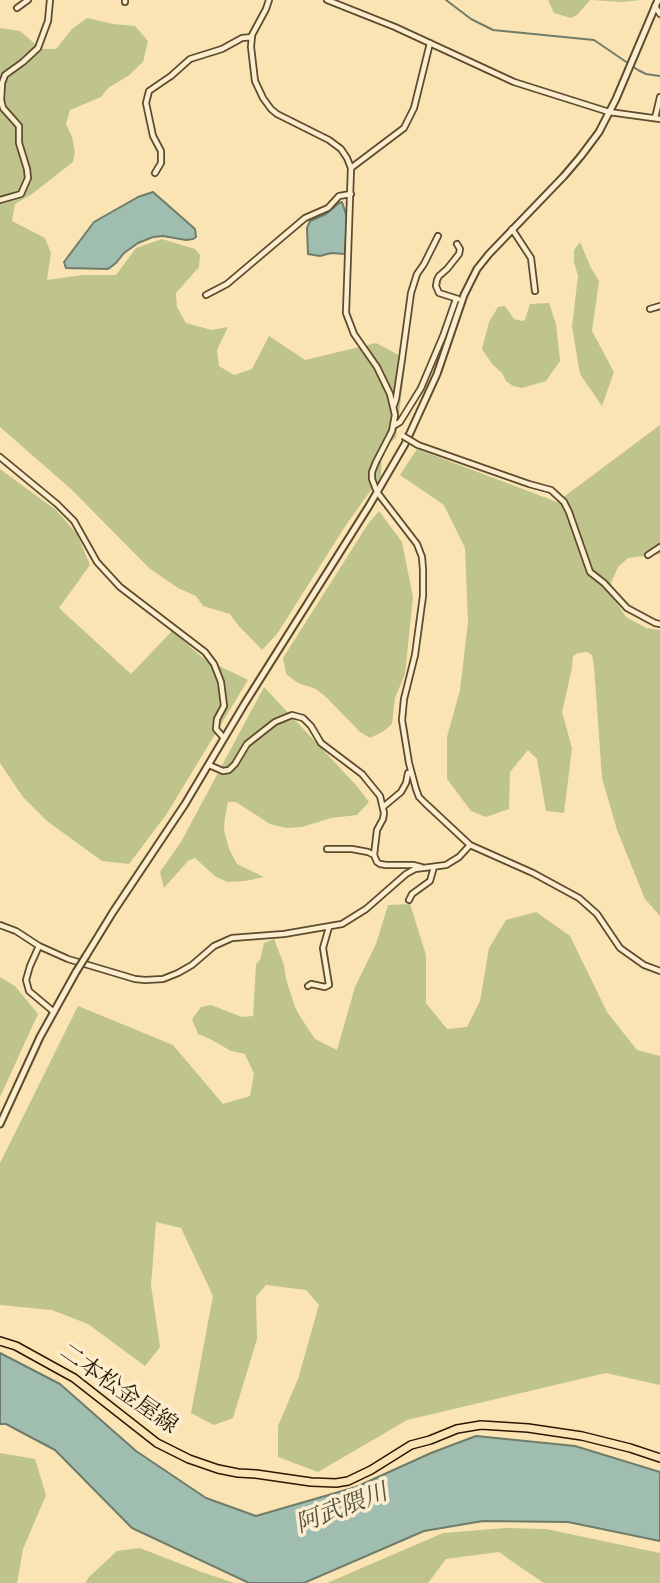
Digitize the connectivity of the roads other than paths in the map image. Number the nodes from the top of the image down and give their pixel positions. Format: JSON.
{"nodes":[{"id":1,"x":29,"y":0,"type":"edge"},
{"id":2,"x":50,"y":0,"type":"edge"},
{"id":3,"x":269,"y":0,"type":"edge"},
{"id":4,"x":327,"y":0,"type":"edge"},
{"id":5,"x":657,"y":3,"type":"edge"},
{"id":6,"x":17,"y":8,"type":"dead end"},
{"id":7,"x":660,"y":14,"type":"edge"},
{"id":8,"x":252,"y":37,"type":"junction"},
{"id":9,"x":429,"y":43,"type":"junction"},
{"id":10,"x":660,"y":97,"type":"edge"},
{"id":11,"x":609,"y":112,"type":"junction"},
{"id":12,"x":657,"y":118,"type":"edge"},
{"id":13,"x":351,"y":168,"type":"junction"},
{"id":14,"x":155,"y":173,"type":"dead end"},
{"id":15,"x":351,"y":194,"type":"junction"},
{"id":16,"x":0,"y":200,"type":"edge"},
{"id":17,"x":512,"y":229,"type":"junction"},
{"id":18,"x":438,"y":236,"type":"dead end"},
{"id":19,"x":457,"y":244,"type":"dead end"},
{"id":20,"x":535,"y":291,"type":"dead end"},
{"id":21,"x":206,"y":295,"type":"dead end"},
{"id":22,"x":459,"y":299,"type":"junction"},
{"id":23,"x":660,"y":306,"type":"edge"},
{"id":24,"x":650,"y":309,"type":"dead end"},
{"id":25,"x":393,"y":406,"type":"junction"},
{"id":26,"x":394,"y":425,"type":"junction"},
{"id":27,"x":393,"y":432,"type":"junction"},
{"id":28,"x":0,"y":457,"type":"edge"},
{"id":29,"x":377,"y":492,"type":"junction"},
{"id":30,"x":660,"y":547,"type":"edge"},
{"id":31,"x":648,"y":555,"type":"dead end"},
{"id":32,"x":660,"y":624,"type":"edge"},
{"id":33,"x":224,"y":738,"type":"junction"},
{"id":34,"x":209,"y":765,"type":"junction"},
{"id":35,"x":411,"y":773,"type":"junction"},
{"id":36,"x":383,"y":807,"type":"junction"},
{"id":37,"x":470,"y":845,"type":"junction"},
{"id":38,"x":327,"y":849,"type":"dead end"},
{"id":39,"x":374,"y":855,"type":"junction"},
{"id":40,"x":434,"y":867,"type":"junction"},
{"id":41,"x":422,"y":868,"type":"junction"},
{"id":42,"x":409,"y":900,"type":"dead end"},
{"id":43,"x":0,"y":925,"type":"edge"},
{"id":44,"x":329,"y":927,"type":"junction"},
{"id":45,"x":39,"y":946,"type":"junction"},
{"id":46,"x":660,"y":971,"type":"edge"},
{"id":47,"x":308,"y":986,"type":"dead end"},
{"id":48,"x":54,"y":1012,"type":"junction"},
{"id":49,"x":0,"y":1124,"type":"edge"},
{"id":50,"x":0,"y":1341,"type":"edge"},
{"id":51,"x":660,"y":1458,"type":"edge"}],
"edges":[{"from":1,"to":6,"type":"street"},
{"from":2,"to":16,"type":"street"},
{"from":3,"to":8,"type":"street"},
{"from":4,"to":9,"type":"street"},
{"from":5,"to":7,"type":"street"},
{"from":5,"to":11,"type":"street"},
{"from":8,"to":13,"type":"street"},
{"from":8,"to":14,"type":"street"},
{"from":9,"to":11,"type":"street"},
{"from":9,"to":13,"type":"street"},
{"from":10,"to":12,"type":"street"},
{"from":11,"to":12,"type":"street"},
{"from":11,"to":17,"type":"street"},
{"from":13,"to":15,"type":"street"},
{"from":15,"to":21,"type":"street"},
{"from":15,"to":25,"type":"street"},
{"from":17,"to":20,"type":"street"},
{"from":17,"to":22,"type":"street"},
{"from":18,"to":25,"type":"street"},
{"from":19,"to":22,"type":"street"},
{"from":22,"to":26,"type":"street"},
{"from":22,"to":29,"type":"street"},
{"from":23,"to":24,"type":"street"},
{"from":25,"to":26,"type":"street"},
{"from":26,"to":27,"type":"street"},
{"from":27,"to":29,"type":"street"},
{"from":27,"to":32,"type":"street","bridge":true},
{"from":28,"to":33,"type":"street"},
{"from":29,"to":33,"type":"street"},
{"from":29,"to":35,"type":"street"},
{"from":30,"to":31,"type":"street"},
{"from":33,"to":34,"type":"street"},
{"from":34,"to":36,"type":"street"},
{"from":34,"to":48,"type":"street","bridge":true},
{"from":35,"to":36,"type":"street"},
{"from":35,"to":37,"type":"street"},
{"from":36,"to":39,"type":"street"},
{"from":37,"to":40,"type":"street"},
{"from":37,"to":46,"type":"street"},
{"from":38,"to":39,"type":"street"},
{"from":39,"to":41,"type":"street"},
{"from":40,"to":41,"type":"street"},
{"from":40,"to":42,"type":"street"},
{"from":41,"to":44,"type":"street"},
{"from":43,"to":45,"type":"street"},
{"from":44,"to":45,"type":"street"},
{"from":44,"to":47,"type":"street"},
{"from":45,"to":48,"type":"street"},
{"from":48,"to":49,"type":"street"},
{"from":50,"to":51,"type":"main road","name":"二本松金屋線"}]}
